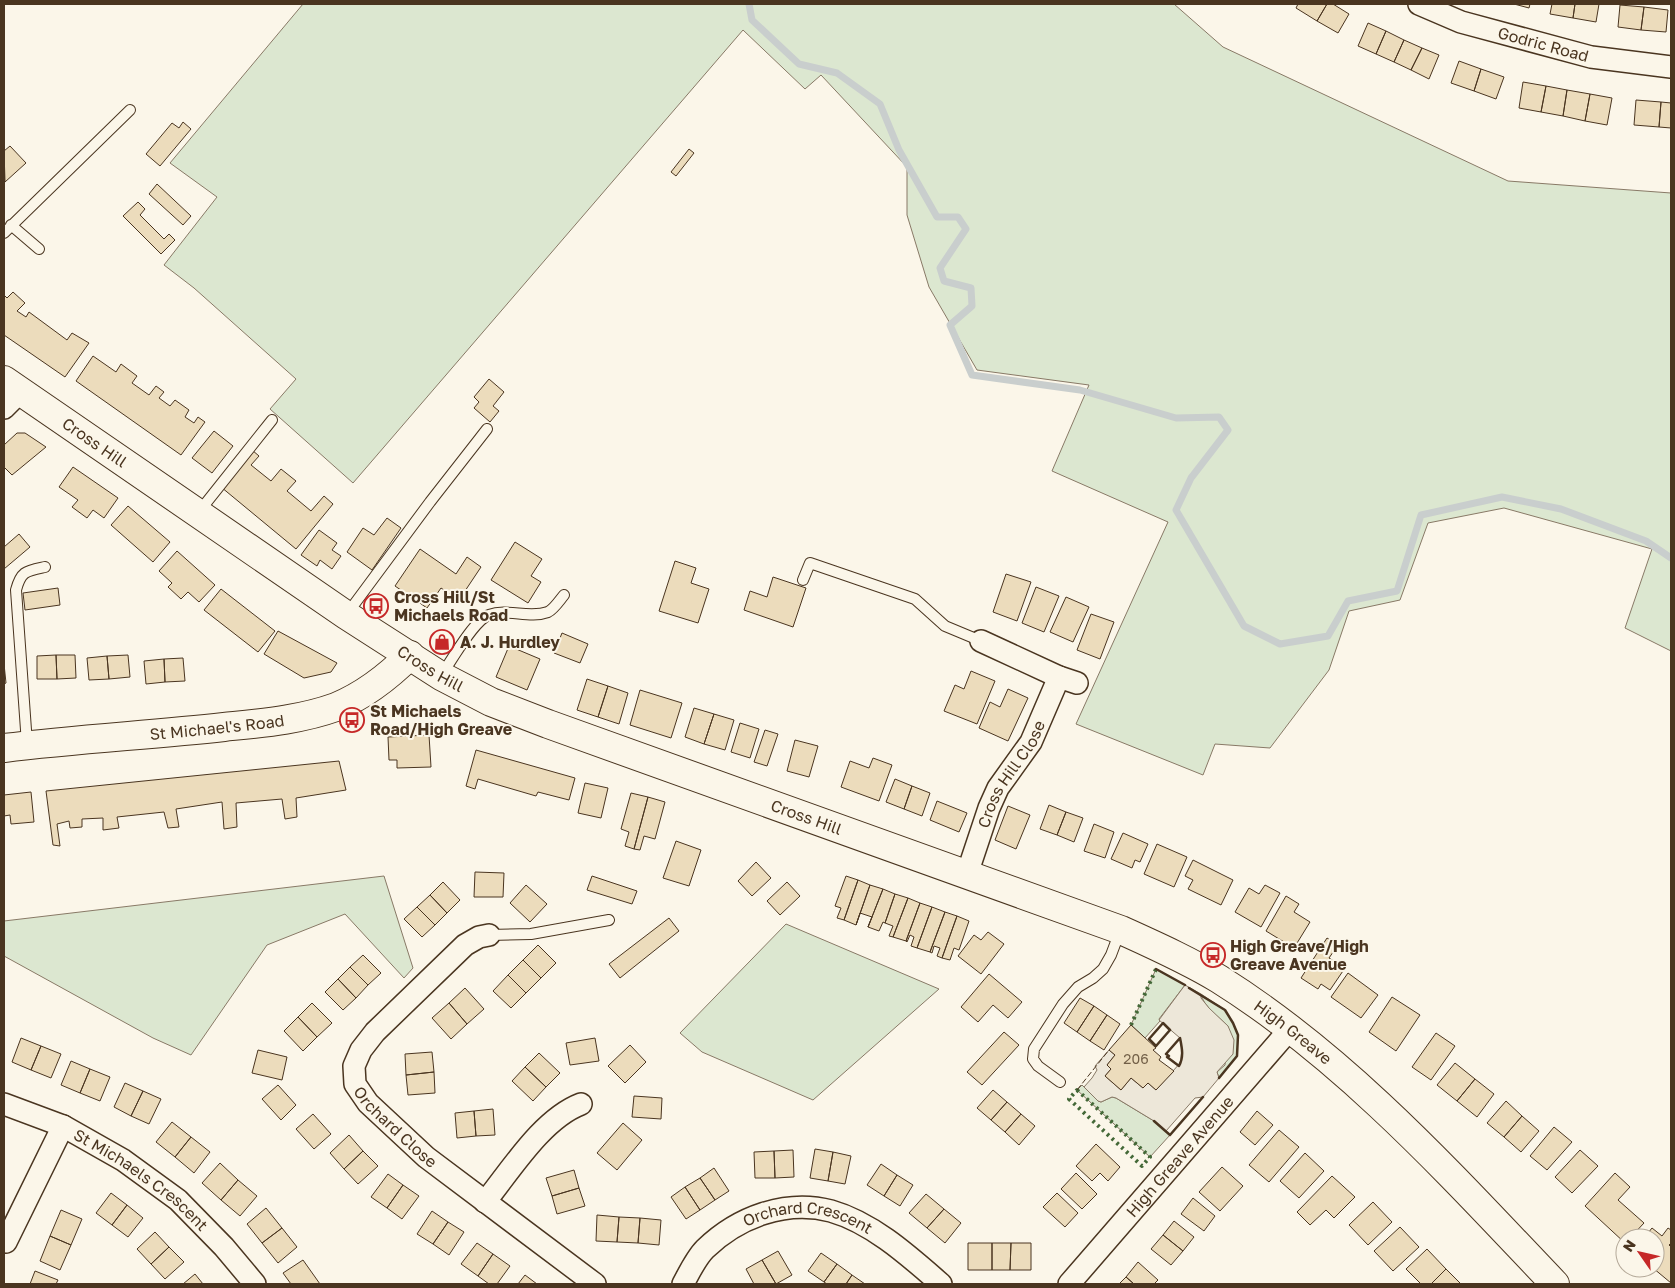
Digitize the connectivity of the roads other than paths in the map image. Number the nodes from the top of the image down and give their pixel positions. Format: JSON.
{"nodes":[{"id":1,"x":1419,"y":4,"type":"edge"},
{"id":2,"x":1671,"y":67,"type":"edge"},
{"id":3,"x":130,"y":110,"type":"dead end"},
{"id":4,"x":7,"y":229,"type":"edge"},
{"id":5,"x":39,"y":249,"type":"dead end"},
{"id":6,"x":10,"y":393,"type":"edge"},
{"id":7,"x":272,"y":420,"type":"dead end"},
{"id":8,"x":487,"y":429,"type":"dead end"},
{"id":9,"x":198,"y":513,"type":"junction"},
{"id":10,"x":45,"y":568,"type":"dead end"},
{"id":11,"x":803,"y":580,"type":"dead end"},
{"id":12,"x":564,"y":595,"type":"dead end"},
{"id":13,"x":346,"y":615,"type":"junction"},
{"id":14,"x":982,"y":640,"type":"joint"},
{"id":15,"x":410,"y":655,"type":"junction"},
{"id":16,"x":441,"y":676,"type":"junction"},
{"id":17,"x":15,"y":746,"type":"edge"},
{"id":18,"x":967,"y":874,"type":"junction"},
{"id":19,"x":609,"y":920,"type":"dead end"},
{"id":20,"x":1121,"y":930,"type":"junction"},
{"id":21,"x":489,"y":935,"type":"joint"},
{"id":22,"x":1290,"y":1029,"type":"junction"},
{"id":23,"x":1060,"y":1082,"type":"dead end"},
{"id":24,"x":4,"y":1104,"type":"edge"},
{"id":25,"x":581,"y":1104,"type":"dead end"},
{"id":26,"x":63,"y":1126,"type":"junction"},
{"id":27,"x":485,"y":1202,"type":"junction"},
{"id":28,"x":6,"y":1242,"type":"dead end"},
{"id":29,"x":255,"y":1284,"type":"edge"},
{"id":30,"x":595,"y":1284,"type":"edge"},
{"id":31,"x":683,"y":1284,"type":"edge"},
{"id":32,"x":941,"y":1284,"type":"edge"},
{"id":33,"x":1069,"y":1284,"type":"edge"},
{"id":34,"x":1555,"y":1284,"type":"edge"}],
"edges":[{"from":1,"to":2,"type":"street","name":"Godric Road"},
{"from":3,"to":4,"type":"lane"},
{"from":4,"to":5,"type":"lane"},
{"from":6,"to":9,"type":"main road","name":"Cross Hill"},
{"from":7,"to":9,"type":"lane"},
{"from":8,"to":13,"type":"lane"},
{"from":9,"to":13,"type":"main road","name":"Cross Hill"},
{"from":10,"to":17,"type":"lane"},
{"from":11,"to":14,"type":"lane"},
{"from":12,"to":16,"type":"lane"},
{"from":13,"to":15,"type":"main road","name":"Cross Hill"},
{"from":14,"to":18,"type":"street","name":"Cross Hill Close"},
{"from":15,"to":16,"type":"main road","name":"Cross Hill"},
{"from":15,"to":17,"type":"main road","name":"St Michael's Road"},
{"from":16,"to":18,"type":"main road","name":"Cross Hill"},
{"from":18,"to":20,"type":"main road","name":"High Greave"},
{"from":19,"to":21,"type":"lane"},
{"from":20,"to":22,"type":"main road","name":"High Greave"},
{"from":20,"to":23,"type":"lane"},
{"from":21,"to":27,"type":"street","name":"Orchard Close"},
{"from":22,"to":33,"type":"street","name":"High Greave Avenue"},
{"from":22,"to":34,"type":"main road","name":"High Greave"},
{"from":24,"to":26,"type":"street","name":"St Michaels Crescent"},
{"from":25,"to":27,"type":"street"},
{"from":26,"to":28,"type":"street"},
{"from":26,"to":29,"type":"street","name":"St Michaels Crescent"},
{"from":27,"to":30,"type":"street","name":"Orchard Close"},
{"from":31,"to":32,"type":"street","name":"Orchard Crescent"}]}
